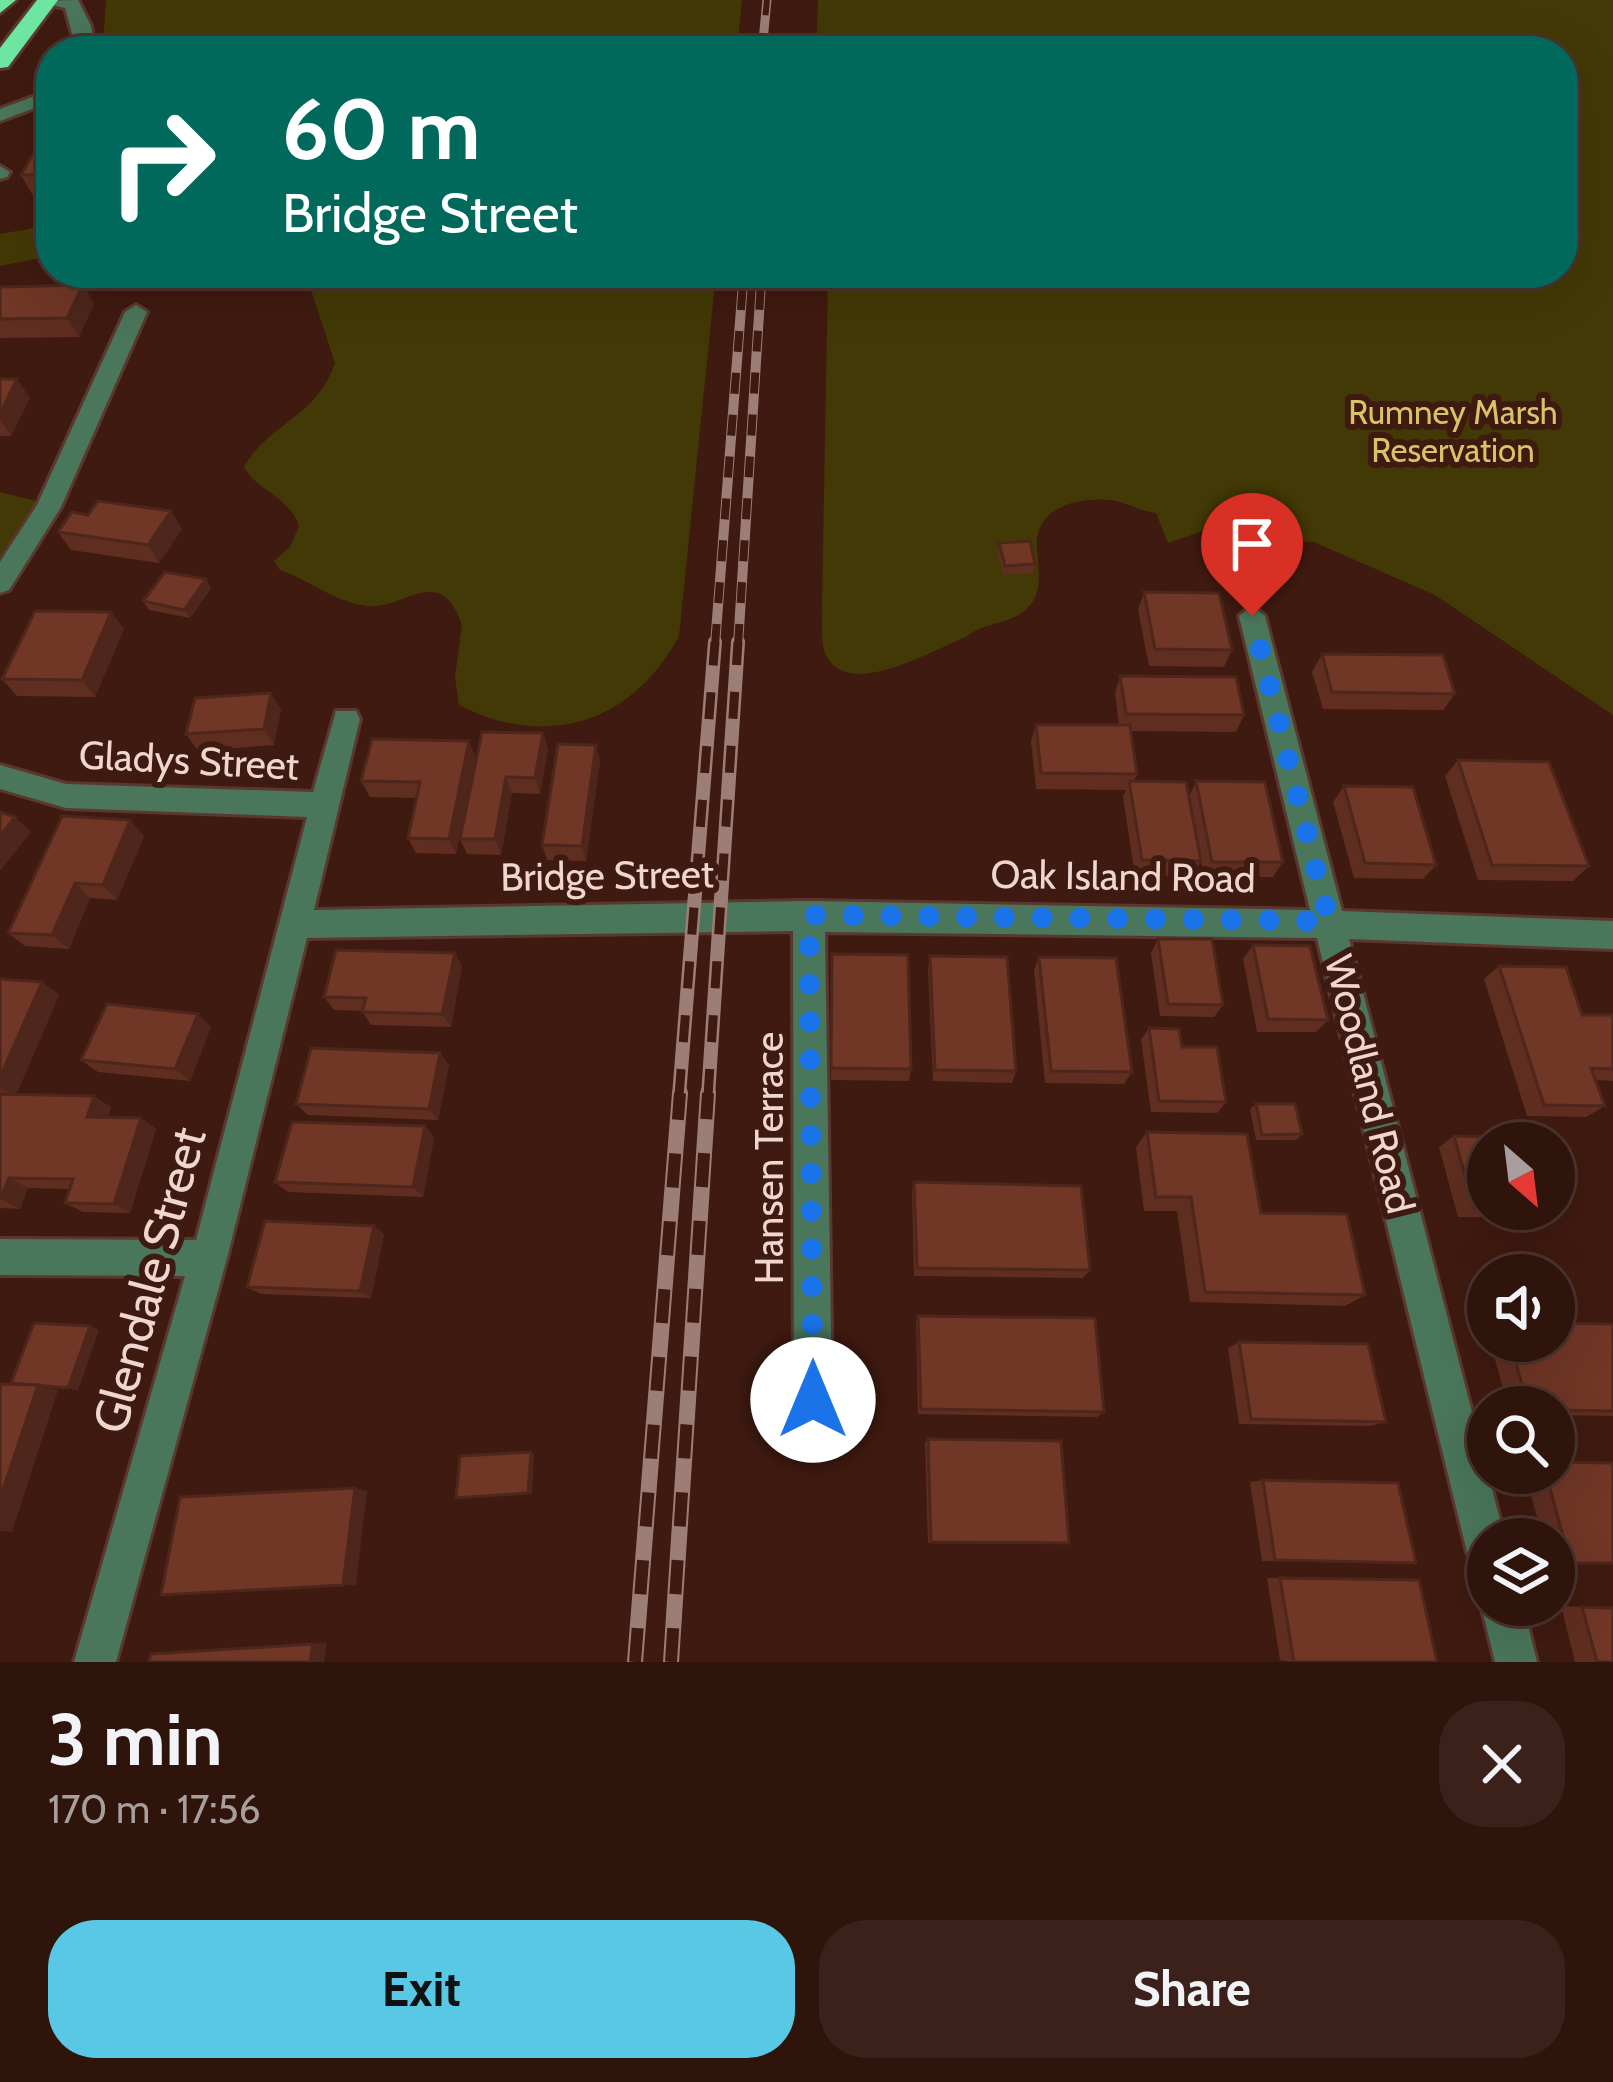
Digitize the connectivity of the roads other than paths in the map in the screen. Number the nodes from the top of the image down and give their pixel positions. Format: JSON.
{"nodes":[{"id":1,"x":6,"y":0,"type":"edge"},
{"id":2,"x":48,"y":1,"type":"edge"},
{"id":3,"x":0,"y":7,"type":"edge"},
{"id":4,"x":84,"y":36,"type":"edge"},
{"id":5,"x":0,"y":62,"type":"edge"},
{"id":6,"x":36,"y":102,"type":"edge"},
{"id":7,"x":0,"y":115,"type":"edge"},
{"id":8,"x":136,"y":312,"type":"dead end"},
{"id":9,"x":0,"y":584,"type":"edge"},
{"id":10,"x":1252,"y":616,"type":"dead end"},
{"id":11,"x":346,"y":719,"type":"dead end"},
{"id":12,"x":0,"y":777,"type":"edge"},
{"id":13,"x":326,"y":806,"type":"junction"},
{"id":14,"x":809,"y":915,"type":"junction"},
{"id":15,"x":920,"y":915,"type":"joint"},
{"id":16,"x":1329,"y":921,"type":"junction"},
{"id":17,"x":297,"y":924,"type":"junction"},
{"id":18,"x":1613,"y":934,"type":"edge"},
{"id":19,"x":0,"y":1257,"type":"edge"},
{"id":20,"x":209,"y":1258,"type":"junction"},
{"id":21,"x":813,"y":1400,"type":"dead end"},
{"id":22,"x":1479,"y":1518,"type":"edge"},
{"id":23,"x":1507,"y":1626,"type":"edge"},
{"id":24,"x":94,"y":1662,"type":"edge"},
{"id":25,"x":1516,"y":1662,"type":"edge"}],
"edges":[{"from":1,"to":3,"type":"highway"},
{"from":2,"to":4,"type":"street"},
{"from":2,"to":5,"type":"highway"},
{"from":6,"to":7,"type":"street"},
{"from":8,"to":9,"type":"street"},
{"from":10,"to":16,"type":"street","name":"Woodland Road"},
{"from":11,"to":13,"type":"street"},
{"from":12,"to":13,"type":"street","name":"Gladys Street"},
{"from":13,"to":17,"type":"street","name":"Gladys Street"},
{"from":14,"to":15,"type":"street","name":"Bridge Street"},
{"from":14,"to":17,"type":"street","name":"Bridge Street"},
{"from":14,"to":21,"type":"street","name":"Hansen Terrace"},
{"from":15,"to":16,"type":"street","name":"Oak Island Road"},
{"from":16,"to":18,"type":"street","name":"Oak Island Road"},
{"from":16,"to":22,"type":"street","name":"Woodland Road"},
{"from":17,"to":20,"type":"street","name":"Glendale Street"},
{"from":19,"to":20,"type":"street"},
{"from":20,"to":24,"type":"street","name":"Glendale Street"},
{"from":23,"to":25,"type":"street"}]}
